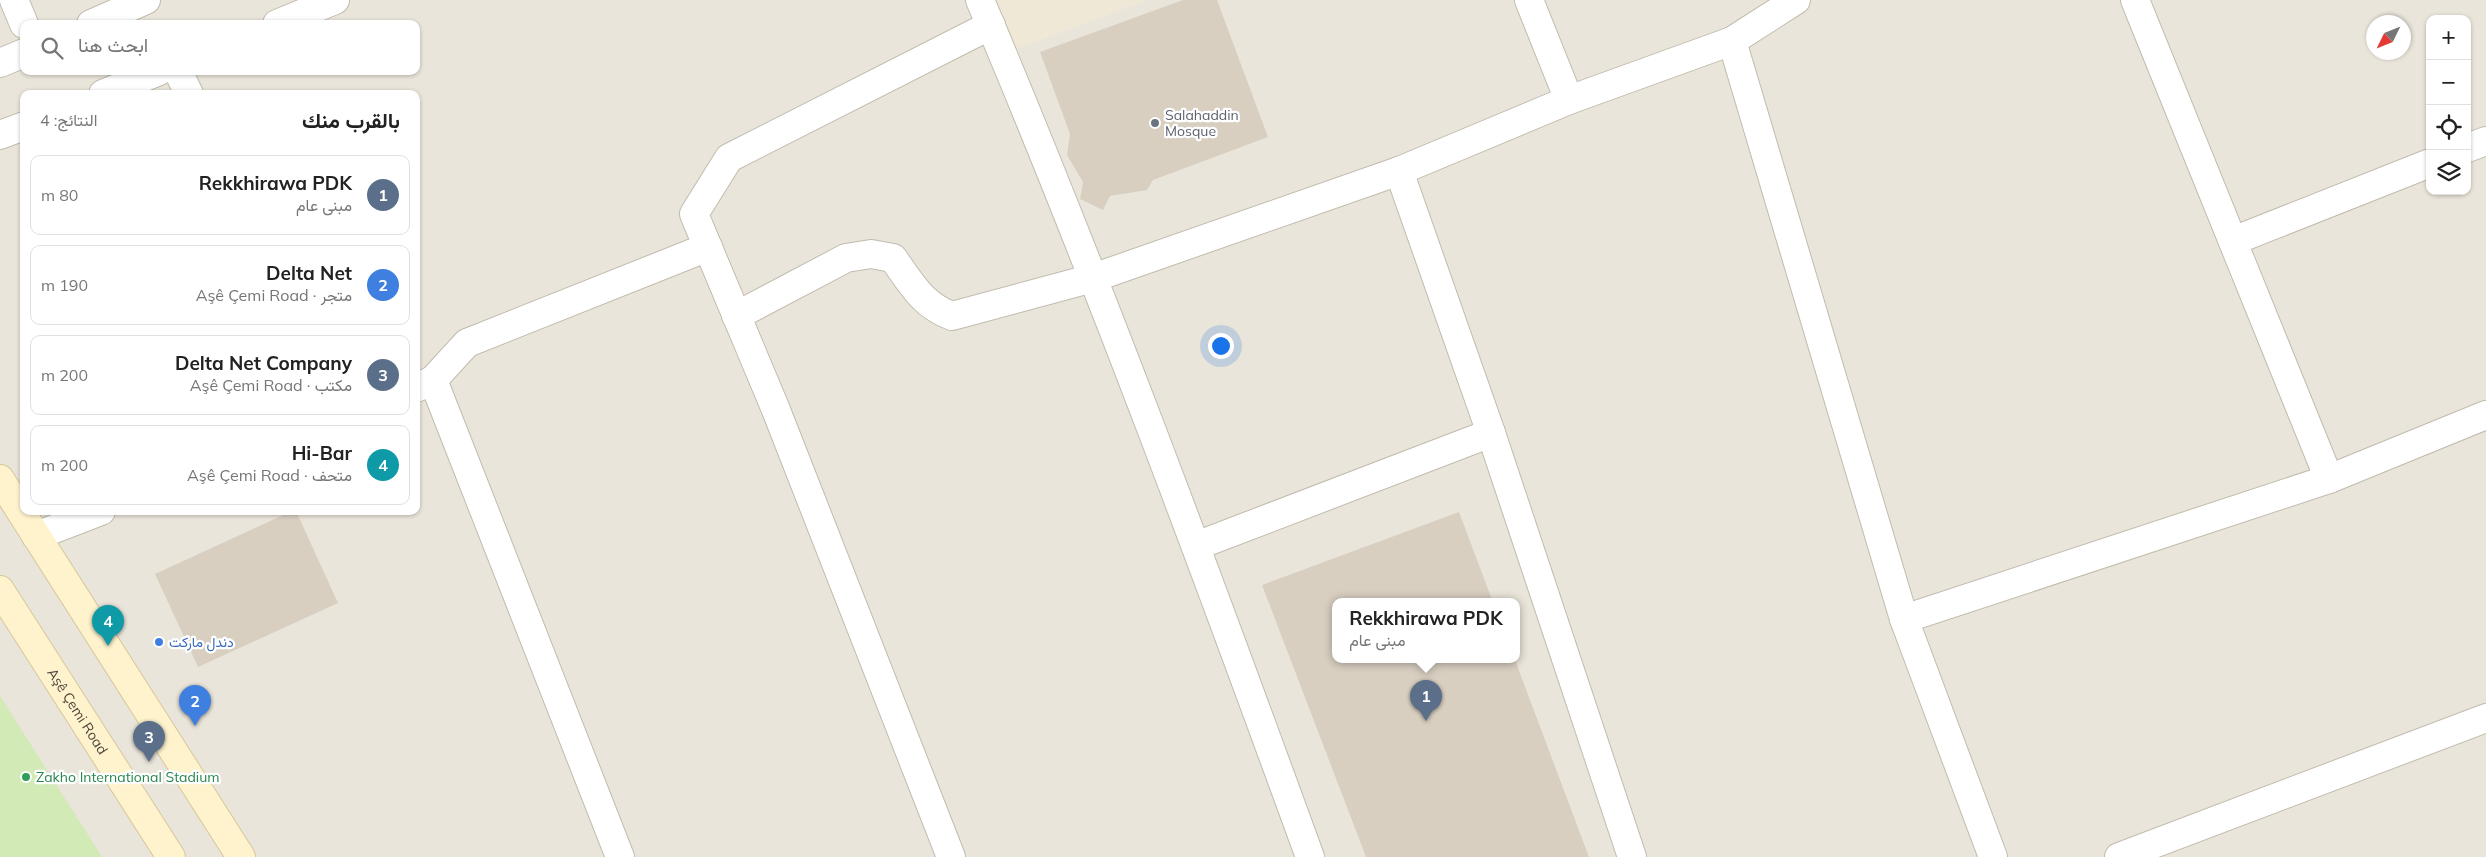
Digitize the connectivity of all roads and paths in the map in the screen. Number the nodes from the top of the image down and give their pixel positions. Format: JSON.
{"nodes":[{"id":1,"x":14,"y":0,"type":"edge"},
{"id":2,"x":146,"y":0,"type":"edge"},
{"id":3,"x":334,"y":0,"type":"edge"},
{"id":4,"x":980,"y":0,"type":"edge"},
{"id":5,"x":1529,"y":0,"type":"edge"},
{"id":6,"x":1796,"y":0,"type":"edge"},
{"id":7,"x":2135,"y":0,"type":"edge"},
{"id":8,"x":22,"y":20,"type":"edge"},
{"id":9,"x":100,"y":20,"type":"edge"},
{"id":10,"x":286,"y":20,"type":"edge"},
{"id":11,"x":990,"y":25,"type":"junction"},
{"id":12,"x":1732,"y":40,"type":"junction"},
{"id":13,"x":20,"y":55,"type":"edge"},
{"id":14,"x":0,"y":63,"type":"edge"},
{"id":15,"x":149,"y":75,"type":"edge"},
{"id":16,"x":180,"y":75,"type":"edge"},
{"id":17,"x":113,"y":90,"type":"edge"},
{"id":18,"x":187,"y":90,"type":"edge"},
{"id":19,"x":1569,"y":100,"type":"junction"},
{"id":20,"x":20,"y":128,"type":"edge"},
{"id":21,"x":0,"y":135,"type":"edge"},
{"id":22,"x":2486,"y":141,"type":"edge"},
{"id":23,"x":2471,"y":147,"type":"edge"},
{"id":24,"x":2426,"y":165,"type":"edge"},
{"id":25,"x":1399,"y":171,"type":"junction"},
{"id":26,"x":2233,"y":241,"type":"junction"},
{"id":27,"x":708,"y":247,"type":"junction"},
{"id":28,"x":1093,"y":278,"type":"junction"},
{"id":29,"x":736,"y":316,"type":"junction"},
{"id":30,"x":425,"y":384,"type":"edge"},
{"id":31,"x":2486,"y":416,"type":"edge"},
{"id":32,"x":1491,"y":434,"type":"junction"},
{"id":33,"x":0,"y":479,"type":"edge"},
{"id":34,"x":2329,"y":479,"type":"junction"},
{"id":35,"x":20,"y":511,"type":"edge"},
{"id":36,"x":23,"y":515,"type":"edge"},
{"id":37,"x":91,"y":515,"type":"edge"},
{"id":38,"x":36,"y":536,"type":"junction"},
{"id":39,"x":1196,"y":546,"type":"junction"},
{"id":40,"x":0,"y":590,"type":"edge"},
{"id":41,"x":1904,"y":619,"type":"junction"},
{"id":42,"x":2486,"y":718,"type":"edge"},
{"id":43,"x":171,"y":857,"type":"edge"},
{"id":44,"x":241,"y":857,"type":"edge"},
{"id":45,"x":620,"y":857,"type":"edge"},
{"id":46,"x":951,"y":857,"type":"edge"},
{"id":47,"x":1310,"y":857,"type":"edge"},
{"id":48,"x":1632,"y":857,"type":"edge"},
{"id":49,"x":1993,"y":857,"type":"edge"},
{"id":50,"x":2119,"y":857,"type":"edge"}],
"edges":[{"from":1,"to":8,"type":"street"},
{"from":2,"to":9,"type":"street"},
{"from":3,"to":10,"type":"street"},
{"from":4,"to":11,"type":"street"},
{"from":5,"to":19,"type":"street"},
{"from":6,"to":12,"type":"street"},
{"from":7,"to":26,"type":"street"},
{"from":11,"to":27,"type":"street"},
{"from":11,"to":28,"type":"street"},
{"from":12,"to":19,"type":"street"},
{"from":12,"to":41,"type":"street"},
{"from":13,"to":14,"type":"street"},
{"from":15,"to":17,"type":"street"},
{"from":16,"to":18,"type":"street"},
{"from":19,"to":25,"type":"street"},
{"from":20,"to":21,"type":"street"},
{"from":22,"to":23,"type":"street"},
{"from":24,"to":26,"type":"street"},
{"from":25,"to":28,"type":"street"},
{"from":25,"to":32,"type":"street"},
{"from":26,"to":34,"type":"street"},
{"from":27,"to":29,"type":"street"},
{"from":27,"to":30,"type":"street"},
{"from":28,"to":29,"type":"street"},
{"from":28,"to":39,"type":"street"},
{"from":29,"to":46,"type":"street"},
{"from":30,"to":45,"type":"street"},
{"from":31,"to":34,"type":"street"},
{"from":32,"to":39,"type":"street"},
{"from":32,"to":48,"type":"street"},
{"from":33,"to":35,"type":"main road"},
{"from":34,"to":41,"type":"street"},
{"from":36,"to":38,"type":"main road"},
{"from":37,"to":38,"type":"street"},
{"from":38,"to":44,"type":"main road"},
{"from":39,"to":47,"type":"street"},
{"from":40,"to":43,"type":"main road","name":"Aşê Çemi Road"},
{"from":41,"to":49,"type":"street"},
{"from":42,"to":50,"type":"street"}]}
